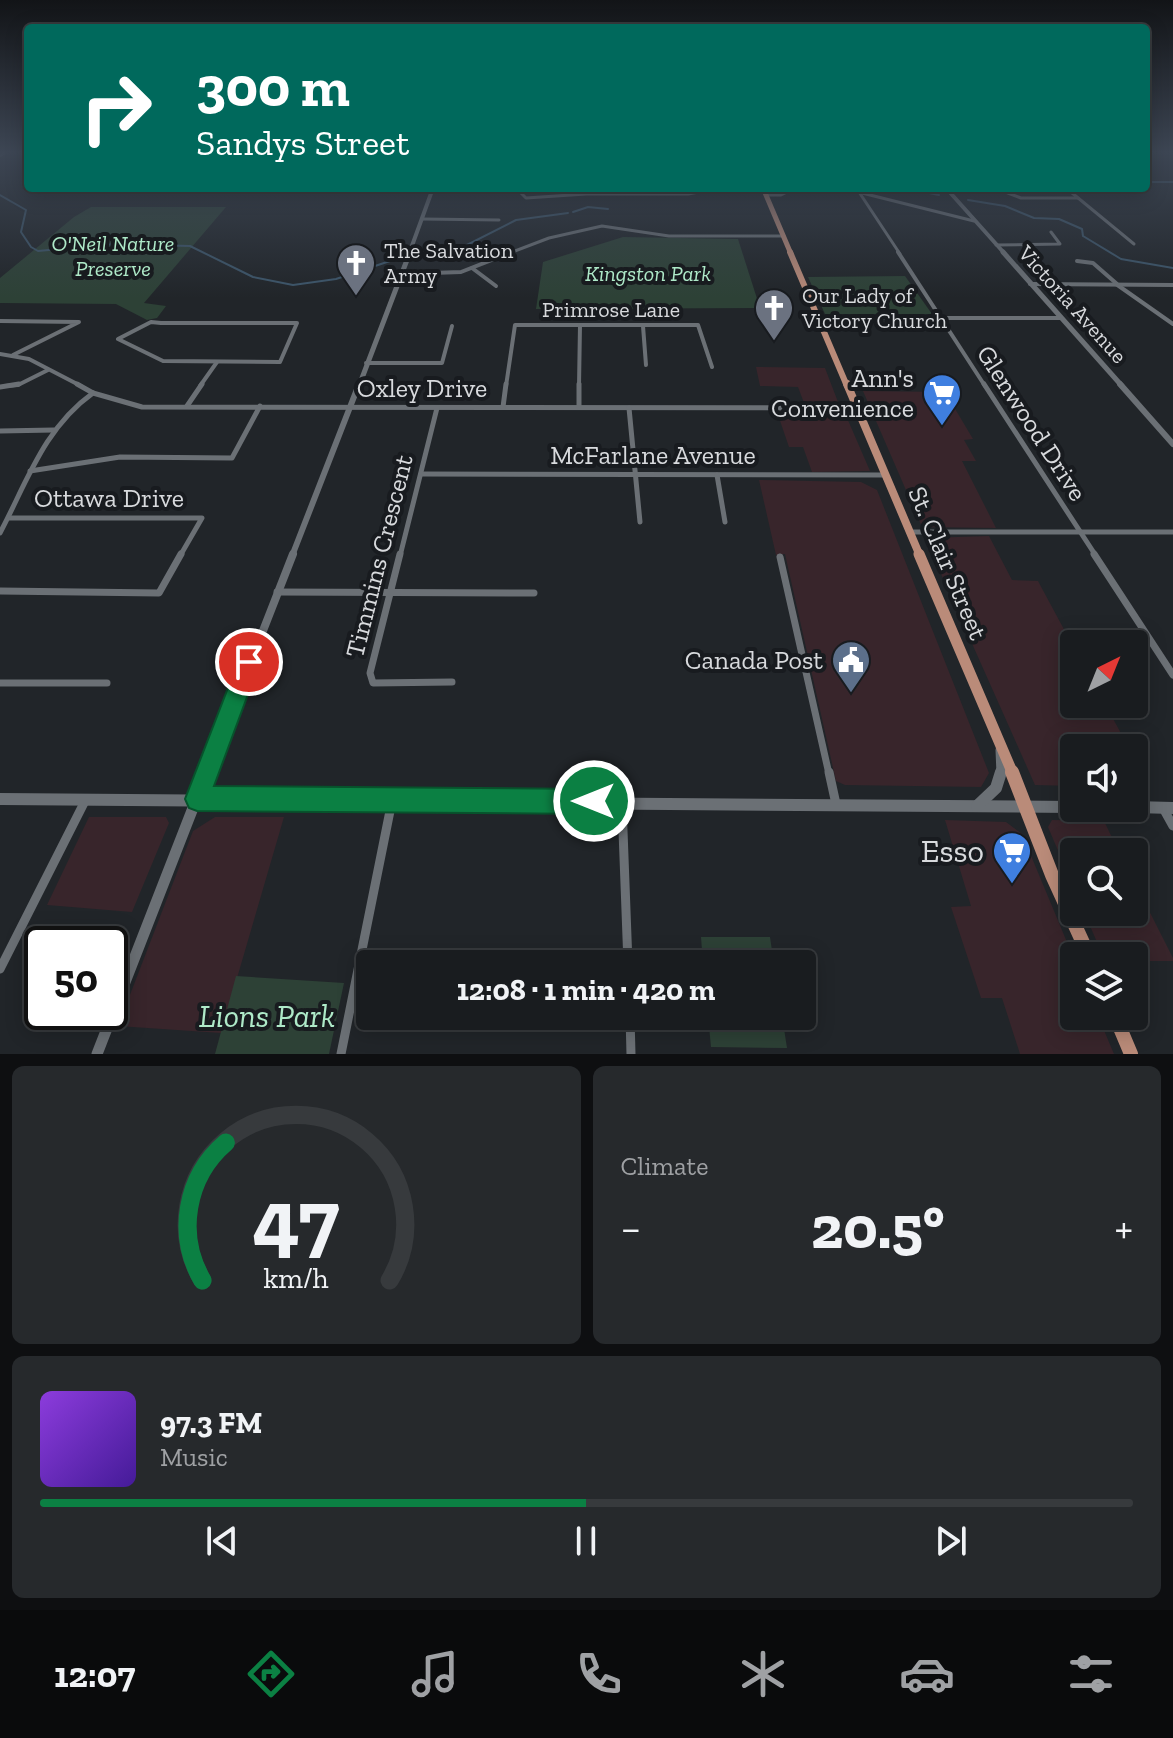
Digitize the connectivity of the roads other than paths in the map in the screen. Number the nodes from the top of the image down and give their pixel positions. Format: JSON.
{"nodes":[{"id":1,"x":429,"y":200,"type":"edge"},
{"id":2,"x":768,"y":200,"type":"edge"},
{"id":3,"x":864,"y":200,"type":"edge"},
{"id":4,"x":891,"y":200,"type":"edge"},
{"id":5,"x":956,"y":200,"type":"edge"},
{"id":6,"x":1081,"y":200,"type":"edge"},
{"id":7,"x":423,"y":219,"type":"junction"},
{"id":8,"x":499,"y":220,"type":"dead end"},
{"id":9,"x":974,"y":221,"type":"junction"},
{"id":10,"x":1051,"y":232,"type":"dead end"},
{"id":11,"x":784,"y":236,"type":"junction"},
{"id":12,"x":1134,"y":244,"type":"dead end"},
{"id":13,"x":996,"y":245,"type":"junction"},
{"id":14,"x":1077,"y":261,"type":"dead end"},
{"id":15,"x":472,"y":268,"type":"junction"},
{"id":16,"x":402,"y":274,"type":"junction"},
{"id":17,"x":1172,"y":283,"type":"edge"},
{"id":18,"x":1030,"y":284,"type":"junction"},
{"id":19,"x":1116,"y":284,"type":"junction"},
{"id":20,"x":496,"y":286,"type":"dead end"},
{"id":21,"x":1162,"y":313,"type":"junction"},
{"id":22,"x":1173,"y":313,"type":"edge"},
{"id":23,"x":818,"y":318,"type":"junction"},
{"id":24,"x":1060,"y":318,"type":"junction"},
{"id":25,"x":940,"y":319,"type":"junction"},
{"id":26,"x":0,"y":321,"type":"edge"},
{"id":27,"x":1173,"y":324,"type":"edge"},
{"id":28,"x":580,"y":325,"type":"junction"},
{"id":29,"x":452,"y":326,"type":"dead end"},
{"id":30,"x":643,"y":326,"type":"junction"},
{"id":31,"x":0,"y":354,"type":"edge"},
{"id":32,"x":13,"y":355,"type":"junction"},
{"id":33,"x":217,"y":362,"type":"junction"},
{"id":34,"x":366,"y":363,"type":"junction"},
{"id":35,"x":646,"y":365,"type":"dead end"},
{"id":36,"x":712,"y":367,"type":"dead end"},
{"id":37,"x":48,"y":370,"type":"junction"},
{"id":38,"x":0,"y":387,"type":"edge"},
{"id":39,"x":93,"y":393,"type":"junction"},
{"id":40,"x":187,"y":406,"type":"junction"},
{"id":41,"x":260,"y":406,"type":"junction"},
{"id":42,"x":503,"y":407,"type":"junction"},
{"id":43,"x":579,"y":407,"type":"junction"},
{"id":44,"x":348,"y":408,"type":"junction"},
{"id":45,"x":437,"y":408,"type":"junction"},
{"id":46,"x":629,"y":408,"type":"junction"},
{"id":47,"x":856,"y":408,"type":"junction"},
{"id":48,"x":54,"y":430,"type":"junction"},
{"id":49,"x":0,"y":431,"type":"edge"},
{"id":50,"x":1173,"y":444,"type":"edge"},
{"id":51,"x":30,"y":471,"type":"junction"},
{"id":52,"x":421,"y":474,"type":"junction"},
{"id":53,"x":634,"y":474,"type":"junction"},
{"id":54,"x":717,"y":475,"type":"junction"},
{"id":55,"x":885,"y":475,"type":"junction"},
{"id":56,"x":9,"y":518,"type":"junction"},
{"id":57,"x":640,"y":522,"type":"dead end"},
{"id":58,"x":725,"y":522,"type":"dead end"},
{"id":59,"x":908,"y":532,"type":"junction"},
{"id":60,"x":1173,"y":532,"type":"edge"},
{"id":61,"x":0,"y":533,"type":"edge"},
{"id":62,"x":1080,"y":533,"type":"junction"},
{"id":63,"x":780,"y":557,"type":"dead end"},
{"id":64,"x":0,"y":591,"type":"edge"},
{"id":65,"x":277,"y":592,"type":"junction"},
{"id":66,"x":390,"y":592,"type":"junction"},
{"id":67,"x":534,"y":593,"type":"dead end"},
{"id":68,"x":1173,"y":675,"type":"edge"},
{"id":69,"x":452,"y":682,"type":"dead end"},
{"id":70,"x":0,"y":683,"type":"edge"},
{"id":71,"x":107,"y":683,"type":"dead end"},
{"id":72,"x":999,"y":743,"type":"junction"},
{"id":73,"x":87,"y":798,"type":"junction"},
{"id":74,"x":0,"y":799,"type":"edge"},
{"id":75,"x":197,"y":799,"type":"junction"},
{"id":76,"x":392,"y":801,"type":"junction"},
{"id":77,"x":622,"y":801,"type":"junction"},
{"id":78,"x":836,"y":804,"type":"junction"},
{"id":79,"x":1023,"y":806,"type":"junction"},
{"id":80,"x":976,"y":807,"type":"junction"},
{"id":81,"x":1060,"y":807,"type":"edge"},
{"id":82,"x":1148,"y":807,"type":"edge"},
{"id":83,"x":1168,"y":808,"type":"edge"},
{"id":84,"x":1173,"y":826,"type":"edge"},
{"id":85,"x":1083,"y":942,"type":"edge"},
{"id":86,"x":367,"y":950,"type":"edge"},
{"id":87,"x":627,"y":950,"type":"edge"},
{"id":88,"x":0,"y":969,"type":"edge"},
{"id":89,"x":356,"y":998,"type":"edge"},
{"id":90,"x":630,"y":1030,"type":"edge"},
{"id":91,"x":1121,"y":1030,"type":"edge"},
{"id":92,"x":97,"y":1054,"type":"edge"},
{"id":93,"x":341,"y":1054,"type":"edge"},
{"id":94,"x":631,"y":1054,"type":"edge"},
{"id":95,"x":1131,"y":1054,"type":"edge"}],
"edges":[{"from":1,"to":7,"type":"street"},
{"from":2,"to":11,"type":"main road","name":"St. Clair Street"},
{"from":3,"to":25,"type":"street","name":"Glenwood Drive"},
{"from":4,"to":9,"type":"street"},
{"from":5,"to":9,"type":"street","name":"Victoria Avenue"},
{"from":6,"to":12,"type":"street"},
{"from":7,"to":8,"type":"street"},
{"from":7,"to":16,"type":"street"},
{"from":9,"to":13,"type":"street","name":"Victoria Avenue"},
{"from":10,"to":13,"type":"street"},
{"from":11,"to":15,"type":"street"},
{"from":11,"to":23,"type":"main road","name":"St. Clair Street"},
{"from":13,"to":18,"type":"street","name":"Victoria Avenue"},
{"from":14,"to":19,"type":"street"},
{"from":15,"to":16,"type":"street"},
{"from":15,"to":20,"type":"street"},
{"from":16,"to":34,"type":"street"},
{"from":17,"to":19,"type":"street"},
{"from":18,"to":19,"type":"street"},
{"from":18,"to":24,"type":"street","name":"Victoria Avenue"},
{"from":19,"to":21,"type":"street"},
{"from":21,"to":22,"type":"street"},
{"from":21,"to":27,"type":"street"},
{"from":23,"to":25,"type":"street"},
{"from":23,"to":47,"type":"main road","name":"St. Clair Street"},
{"from":24,"to":25,"type":"street"},
{"from":24,"to":50,"type":"street","name":"Victoria Avenue"},
{"from":25,"to":62,"type":"street","name":"Glenwood Drive"},
{"from":26,"to":32,"type":"street"},
{"from":28,"to":30,"type":"street","name":"Primrose Lane"},
{"from":28,"to":42,"type":"street","name":"Primrose Lane"},
{"from":28,"to":43,"type":"street"},
{"from":29,"to":34,"type":"street"},
{"from":30,"to":35,"type":"street"},
{"from":30,"to":36,"type":"street","name":"Primrose Lane"},
{"from":31,"to":32,"type":"street","name":"Oxley Drive"},
{"from":32,"to":37,"type":"street","name":"Oxley Drive"},
{"from":33,"to":33,"type":"street"},
{"from":33,"to":40,"type":"street"},
{"from":34,"to":44,"type":"street"},
{"from":37,"to":38,"type":"street"},
{"from":37,"to":39,"type":"street","name":"Oxley Drive"},
{"from":39,"to":40,"type":"street","name":"Oxley Drive"},
{"from":39,"to":48,"type":"street"},
{"from":40,"to":41,"type":"street","name":"Oxley Drive"},
{"from":41,"to":44,"type":"street","name":"Oxley Drive"},
{"from":41,"to":51,"type":"street"},
{"from":42,"to":43,"type":"street","name":"Oxley Drive"},
{"from":42,"to":45,"type":"street","name":"Oxley Drive"},
{"from":43,"to":46,"type":"street","name":"Oxley Drive"},
{"from":44,"to":45,"type":"street","name":"Oxley Drive"},
{"from":44,"to":65,"type":"street"},
{"from":45,"to":52,"type":"street","name":"Timmins Crescent"},
{"from":46,"to":47,"type":"street","name":"Oxley Drive"},
{"from":46,"to":53,"type":"street"},
{"from":47,"to":55,"type":"main road","name":"St. Clair Street"},
{"from":48,"to":49,"type":"street"},
{"from":48,"to":51,"type":"street"},
{"from":51,"to":56,"type":"street"},
{"from":52,"to":53,"type":"street","name":"McFarlane Avenue"},
{"from":52,"to":66,"type":"street","name":"Timmins Crescent"},
{"from":53,"to":54,"type":"street","name":"McFarlane Avenue"},
{"from":53,"to":57,"type":"street"},
{"from":54,"to":55,"type":"street","name":"McFarlane Avenue"},
{"from":54,"to":58,"type":"street"},
{"from":55,"to":59,"type":"main road","name":"St. Clair Street"},
{"from":56,"to":61,"type":"street"},
{"from":56,"to":64,"type":"street","name":"Ottawa Drive"},
{"from":59,"to":62,"type":"street"},
{"from":59,"to":72,"type":"main road","name":"St. Clair Street"},
{"from":60,"to":62,"type":"street"},
{"from":62,"to":68,"type":"street","name":"Glenwood Drive"},
{"from":63,"to":78,"type":"street"},
{"from":65,"to":66,"type":"street"},
{"from":65,"to":75,"type":"street"},
{"from":66,"to":67,"type":"street"},
{"from":66,"to":69,"type":"street","name":"Timmins Crescent"},
{"from":70,"to":71,"type":"street"},
{"from":72,"to":79,"type":"main road","name":"St. Clair Street"},
{"from":72,"to":80,"type":"main road"},
{"from":73,"to":74,"type":"main road"},
{"from":73,"to":75,"type":"main road"},
{"from":73,"to":88,"type":"street"},
{"from":75,"to":76,"type":"main road"},
{"from":75,"to":92,"type":"street"},
{"from":76,"to":77,"type":"main road"},
{"from":76,"to":86,"type":"street"},
{"from":77,"to":78,"type":"main road"},
{"from":77,"to":87,"type":"street"},
{"from":78,"to":80,"type":"main road"},
{"from":79,"to":80,"type":"main road"},
{"from":79,"to":81,"type":"main road"},
{"from":79,"to":85,"type":"main road","name":"St. Clair Street"},
{"from":82,"to":83,"type":"main road"},
{"from":83,"to":84,"type":"street"},
{"from":89,"to":93,"type":"street"},
{"from":90,"to":94,"type":"street"},
{"from":91,"to":95,"type":"main road"}]}
